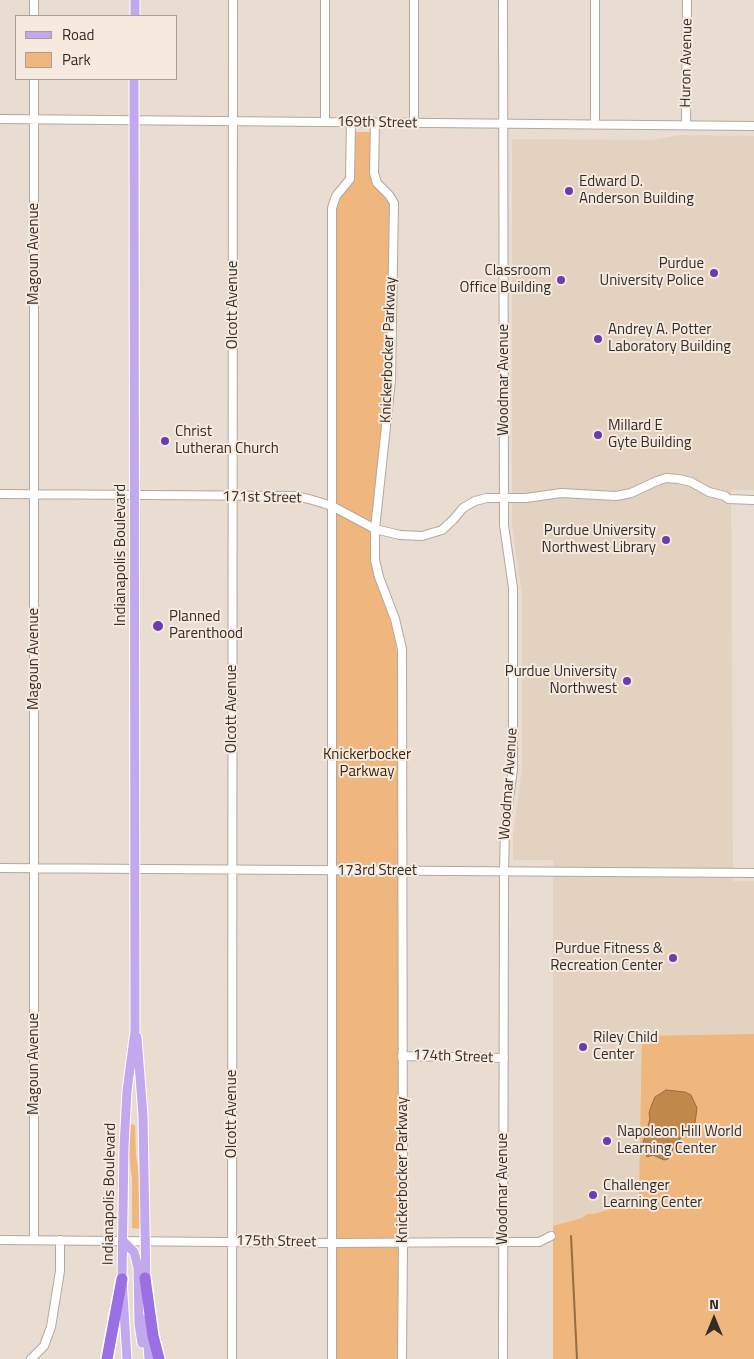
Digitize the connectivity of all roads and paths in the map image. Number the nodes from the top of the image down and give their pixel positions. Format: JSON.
{"nodes":[{"id":1,"x":34,"y":0,"type":"edge"},
{"id":2,"x":135,"y":0,"type":"edge"},
{"id":3,"x":233,"y":0,"type":"edge"},
{"id":4,"x":325,"y":0,"type":"edge"},
{"id":5,"x":414,"y":0,"type":"edge"},
{"id":6,"x":503,"y":0,"type":"edge"},
{"id":7,"x":595,"y":0,"type":"edge"},
{"id":8,"x":687,"y":0,"type":"edge"},
{"id":9,"x":34,"y":15,"type":"edge"},
{"id":10,"x":134,"y":15,"type":"edge"},
{"id":11,"x":34,"y":80,"type":"edge"},
{"id":12,"x":134,"y":80,"type":"edge"},
{"id":13,"x":0,"y":119,"type":"edge"},
{"id":14,"x":34,"y":119,"type":"junction"},
{"id":15,"x":134,"y":120,"type":"junction"},
{"id":16,"x":232,"y":121,"type":"junction"},
{"id":17,"x":325,"y":122,"type":"junction"},
{"id":18,"x":351,"y":122,"type":"junction"},
{"id":19,"x":375,"y":123,"type":"junction"},
{"id":20,"x":414,"y":123,"type":"junction"},
{"id":21,"x":503,"y":124,"type":"junction"},
{"id":22,"x":595,"y":125,"type":"junction"},
{"id":23,"x":686,"y":125,"type":"junction"},
{"id":24,"x":754,"y":126,"type":"edge"},
{"id":25,"x":0,"y":494,"type":"edge"},
{"id":26,"x":34,"y":494,"type":"junction"},
{"id":27,"x":135,"y":496,"type":"junction"},
{"id":28,"x":232,"y":496,"type":"junction"},
{"id":29,"x":504,"y":498,"type":"junction"},
{"id":30,"x":754,"y":500,"type":"edge"},
{"id":31,"x":332,"y":506,"type":"junction"},
{"id":32,"x":375,"y":529,"type":"junction"},
{"id":33,"x":0,"y":868,"type":"edge"},
{"id":34,"x":34,"y":868,"type":"junction"},
{"id":35,"x":135,"y":868,"type":"junction"},
{"id":36,"x":232,"y":869,"type":"junction"},
{"id":37,"x":332,"y":871,"type":"junction"},
{"id":38,"x":402,"y":871,"type":"junction"},
{"id":39,"x":504,"y":872,"type":"junction"},
{"id":40,"x":754,"y":874,"type":"edge"},
{"id":41,"x":135,"y":1031,"type":"junction"},
{"id":42,"x":402,"y":1056,"type":"junction"},
{"id":43,"x":504,"y":1058,"type":"junction"},
{"id":44,"x":128,"y":1082,"type":"junction"},
{"id":45,"x":141,"y":1082,"type":"junction"},
{"id":46,"x":126,"y":1115,"type":"junction"},
{"id":47,"x":143,"y":1116,"type":"junction"},
{"id":48,"x":551,"y":1236,"type":"dead end"},
{"id":49,"x":0,"y":1240,"type":"edge"},
{"id":50,"x":34,"y":1240,"type":"junction"},
{"id":51,"x":60,"y":1240,"type":"junction"},
{"id":52,"x":123,"y":1241,"type":"junction"},
{"id":53,"x":146,"y":1242,"type":"junction"},
{"id":54,"x":232,"y":1242,"type":"junction"},
{"id":55,"x":403,"y":1242,"type":"junction"},
{"id":56,"x":504,"y":1242,"type":"junction"},
{"id":57,"x":332,"y":1243,"type":"junction"},
{"id":58,"x":146,"y":1278,"type":"junction"},
{"id":59,"x":122,"y":1279,"type":"junction"},
{"id":60,"x":31,"y":1359,"type":"edge"},
{"id":61,"x":106,"y":1359,"type":"edge"},
{"id":62,"x":127,"y":1359,"type":"edge"},
{"id":63,"x":144,"y":1359,"type":"edge"},
{"id":64,"x":149,"y":1359,"type":"edge"},
{"id":65,"x":160,"y":1359,"type":"edge"},
{"id":66,"x":232,"y":1359,"type":"edge"},
{"id":67,"x":332,"y":1359,"type":"edge"},
{"id":68,"x":402,"y":1359,"type":"edge"},
{"id":69,"x":503,"y":1359,"type":"edge"}],
"edges":[{"from":1,"to":9,"type":"street"},
{"from":2,"to":10,"type":"main road"},
{"from":3,"to":16,"type":"street","name":"Olcott Avenue"},
{"from":4,"to":17,"type":"street"},
{"from":5,"to":20,"type":"street"},
{"from":6,"to":21,"type":"street","name":"Woodmar Avenue"},
{"from":7,"to":22,"type":"street"},
{"from":8,"to":23,"type":"street","name":"Huron Avenue"},
{"from":11,"to":14,"type":"street","name":"Magoun Avenue"},
{"from":12,"to":15,"type":"main road","name":"Indianapolis Boulevard"},
{"from":13,"to":14,"type":"street","name":"169th Street"},
{"from":14,"to":15,"type":"street","name":"169th Street"},
{"from":14,"to":26,"type":"street","name":"Magoun Avenue"},
{"from":15,"to":16,"type":"street","name":"169th Street"},
{"from":15,"to":27,"type":"main road","name":"Indianapolis Boulevard"},
{"from":16,"to":17,"type":"street","name":"169th Street"},
{"from":16,"to":28,"type":"street","name":"Olcott Avenue"},
{"from":17,"to":18,"type":"street","name":"169th Street"},
{"from":18,"to":19,"type":"street","name":"169th Street"},
{"from":18,"to":31,"type":"street"},
{"from":19,"to":20,"type":"street","name":"169th Street"},
{"from":19,"to":32,"type":"street","name":"Knickerbocker Parkway"},
{"from":20,"to":21,"type":"street","name":"169th Street"},
{"from":21,"to":22,"type":"street","name":"169th Street"},
{"from":21,"to":29,"type":"street","name":"Woodmar Avenue"},
{"from":22,"to":23,"type":"street","name":"169th Street"},
{"from":23,"to":24,"type":"street","name":"169th Street"},
{"from":25,"to":26,"type":"street","name":"171st Street"},
{"from":26,"to":27,"type":"street","name":"171st Street"},
{"from":26,"to":34,"type":"street","name":"Magoun Avenue"},
{"from":27,"to":28,"type":"street","name":"171st Street"},
{"from":27,"to":35,"type":"main road","name":"Indianapolis Boulevard"},
{"from":28,"to":31,"type":"street","name":"171st Street"},
{"from":28,"to":36,"type":"street","name":"Olcott Avenue"},
{"from":29,"to":30,"type":"street","name":"171st Street"},
{"from":29,"to":32,"type":"street","name":"171st Street"},
{"from":29,"to":39,"type":"street","name":"Woodmar Avenue"},
{"from":31,"to":32,"type":"street","name":"171st Street"},
{"from":31,"to":37,"type":"street"},
{"from":32,"to":38,"type":"street","name":"Knickerbocker Parkway"},
{"from":33,"to":34,"type":"street","name":"173rd Street"},
{"from":34,"to":35,"type":"street","name":"173rd Street"},
{"from":34,"to":50,"type":"street","name":"Magoun Avenue"},
{"from":35,"to":36,"type":"street","name":"173rd Street"},
{"from":35,"to":41,"type":"main road","name":"Indianapolis Boulevard"},
{"from":36,"to":37,"type":"street","name":"173rd Street"},
{"from":36,"to":54,"type":"street","name":"Olcott Avenue"},
{"from":37,"to":38,"type":"street","name":"173rd Street"},
{"from":37,"to":57,"type":"street"},
{"from":38,"to":39,"type":"street","name":"173rd Street"},
{"from":38,"to":42,"type":"street","name":"Knickerbocker Parkway"},
{"from":39,"to":40,"type":"street","name":"173rd Street"},
{"from":39,"to":43,"type":"street","name":"Woodmar Avenue"},
{"from":41,"to":44,"type":"main road","name":"Indianapolis Boulevard"},
{"from":41,"to":45,"type":"main road","name":"Indianapolis Boulevard"},
{"from":42,"to":43,"type":"street","name":"174th Street"},
{"from":42,"to":55,"type":"street","name":"Knickerbocker Parkway"},
{"from":43,"to":56,"type":"street","name":"Woodmar Avenue"},
{"from":44,"to":45,"type":"main road"},
{"from":44,"to":46,"type":"main road","name":"Indianapolis Boulevard"},
{"from":45,"to":47,"type":"main road","name":"Indianapolis Boulevard"},
{"from":46,"to":47,"type":"main road"},
{"from":46,"to":52,"type":"main road","name":"Indianapolis Boulevard"},
{"from":47,"to":53,"type":"main road","name":"Indianapolis Boulevard"},
{"from":48,"to":56,"type":"street","name":"175th Street"},
{"from":49,"to":50,"type":"street","name":"175th Street"},
{"from":50,"to":51,"type":"street","name":"175th Street"},
{"from":51,"to":52,"type":"street","name":"175th Street"},
{"from":51,"to":60,"type":"street"},
{"from":52,"to":53,"type":"street","name":"175th Street"},
{"from":52,"to":59,"type":"main road","name":"Indianapolis Boulevard"},
{"from":52,"to":63,"type":"main road"},
{"from":53,"to":54,"type":"street","name":"175th Street"},
{"from":53,"to":58,"type":"main road","name":"Indianapolis Boulevard"},
{"from":54,"to":57,"type":"street","name":"175th Street"},
{"from":54,"to":66,"type":"street","name":"Olcott Avenue"},
{"from":55,"to":56,"type":"street","name":"175th Street"},
{"from":55,"to":57,"type":"street","name":"175th Street"},
{"from":55,"to":68,"type":"street","name":"Knickerbocker Parkway"},
{"from":56,"to":69,"type":"street","name":"Woodmar Avenue"},
{"from":57,"to":67,"type":"street"},
{"from":58,"to":64,"type":"main road","name":"Indianapolis Boulevard"},
{"from":58,"to":65,"type":"highway"},
{"from":59,"to":61,"type":"highway"},
{"from":59,"to":62,"type":"main road","name":"Indianapolis Boulevard"}]}
